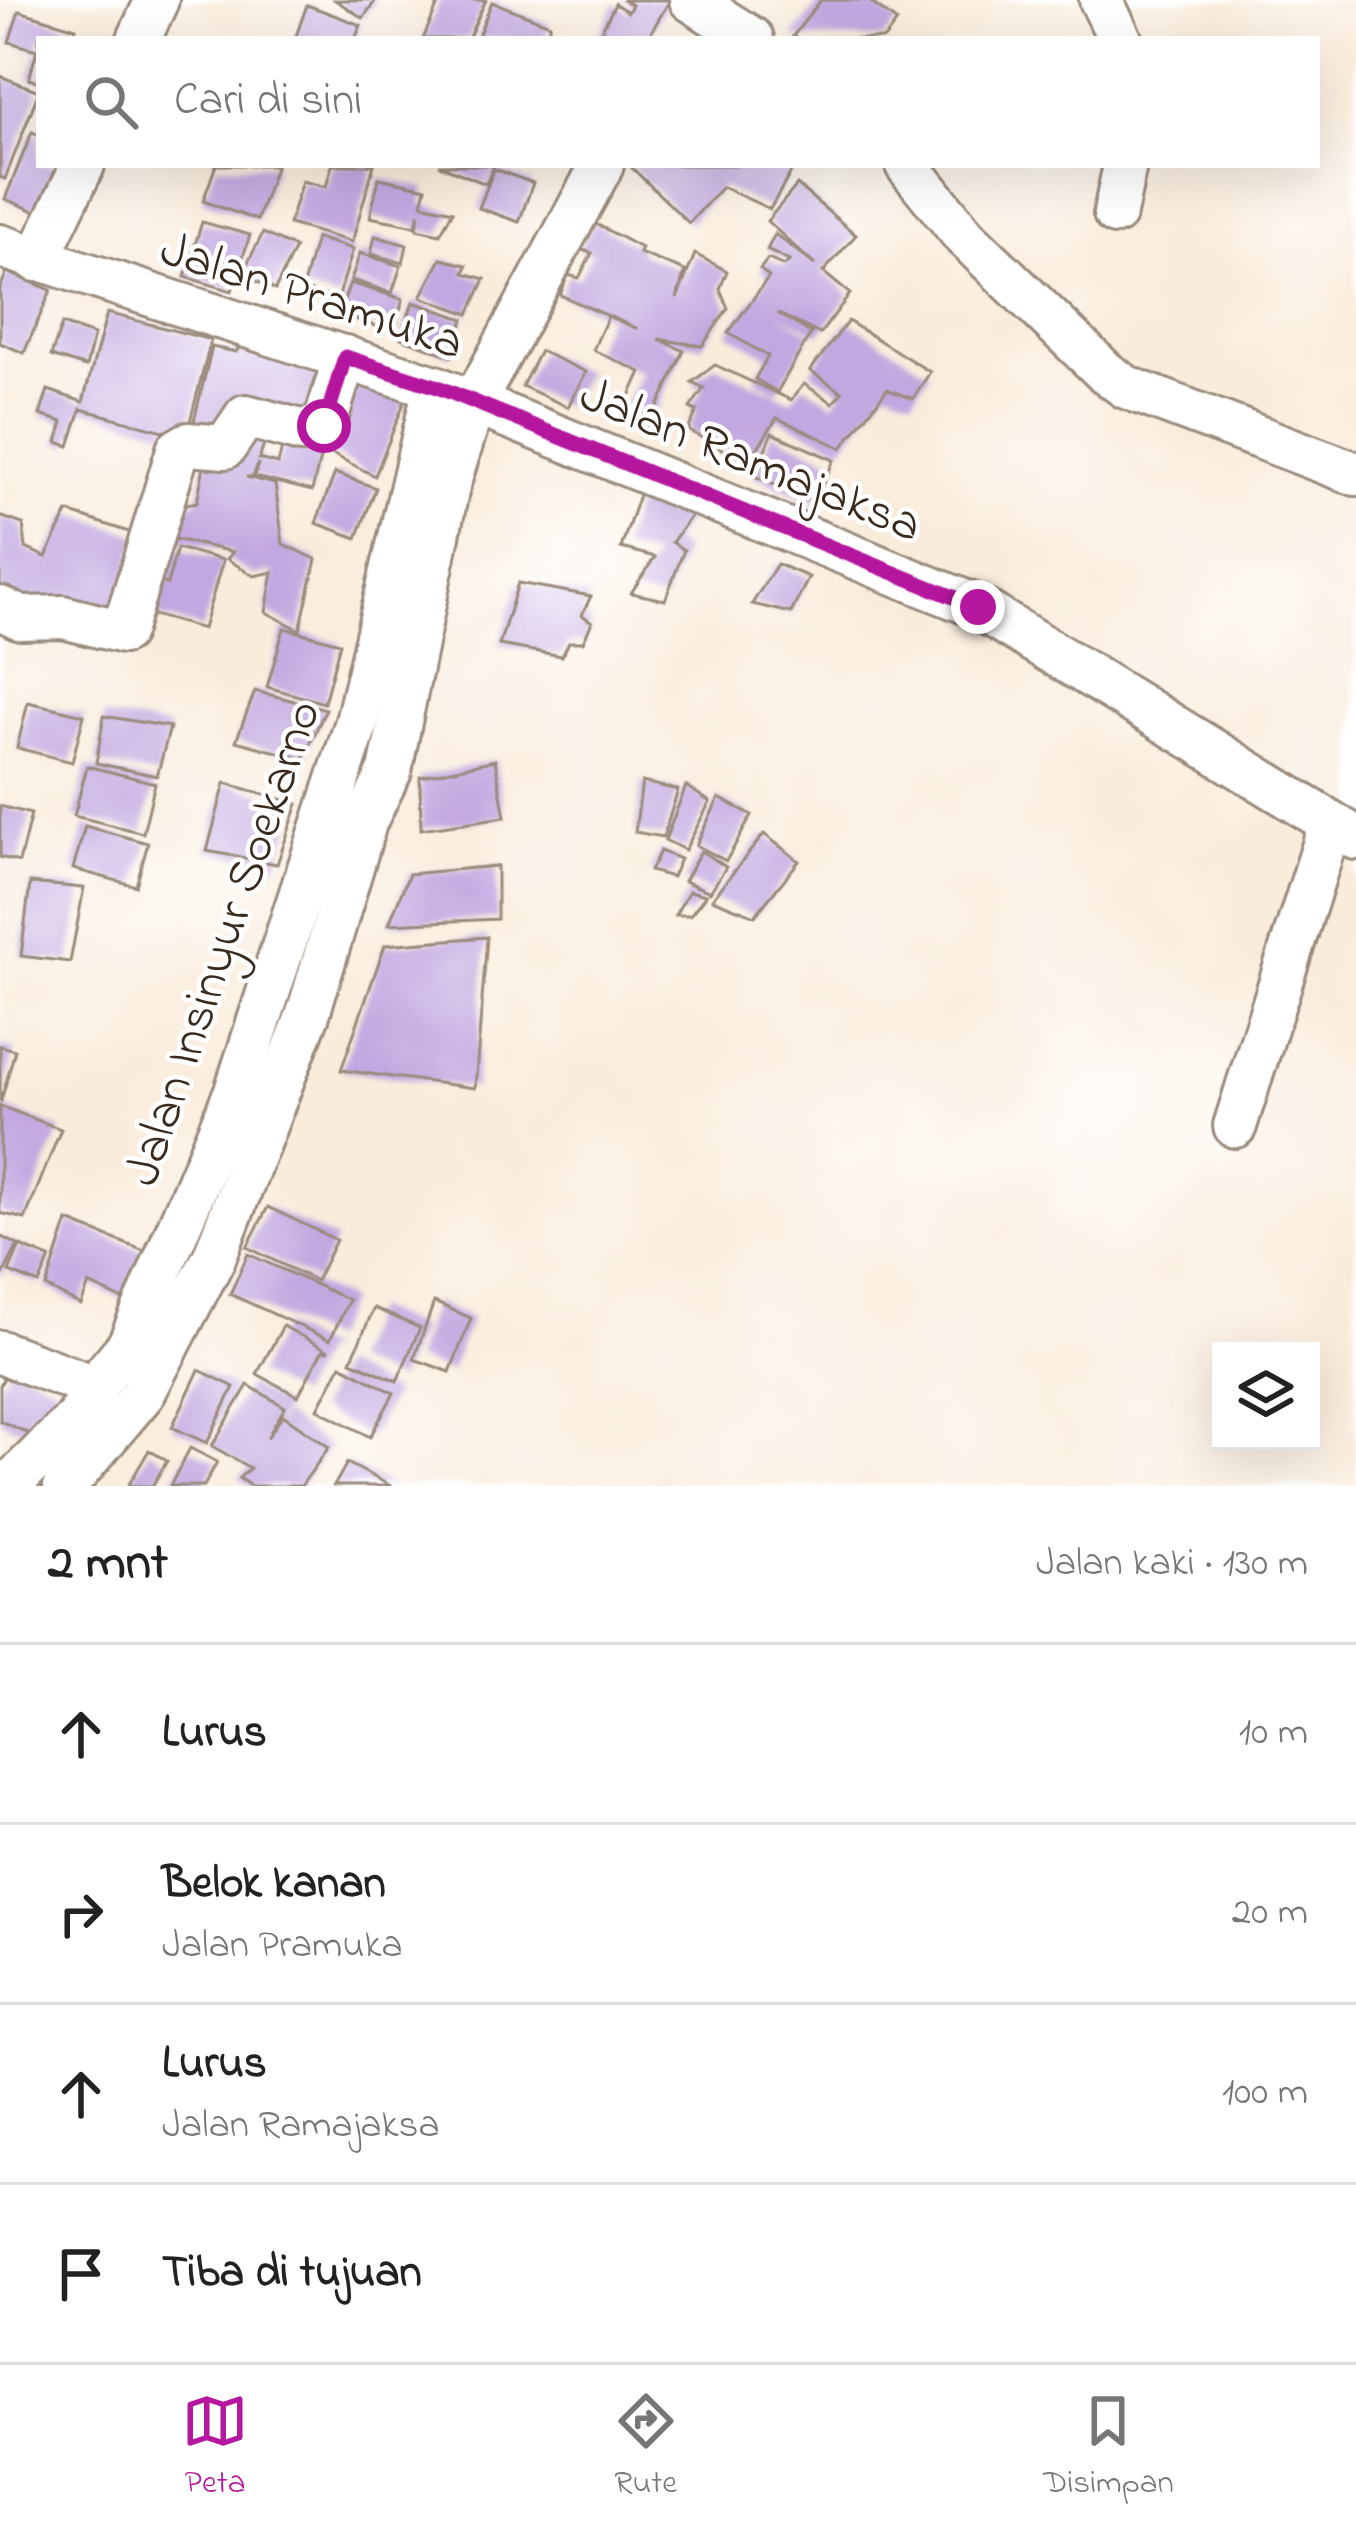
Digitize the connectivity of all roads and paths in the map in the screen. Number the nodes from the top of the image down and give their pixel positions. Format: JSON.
{"nodes":[{"id":1,"x":157,"y":0,"type":"edge"},
{"id":2,"x":1101,"y":0,"type":"edge"},
{"id":3,"x":699,"y":12,"type":"edge"},
{"id":4,"x":141,"y":36,"type":"edge"},
{"id":5,"x":746,"y":36,"type":"edge"},
{"id":6,"x":1119,"y":36,"type":"edge"},
{"id":7,"x":81,"y":168,"type":"edge"},
{"id":8,"x":600,"y":168,"type":"edge"},
{"id":9,"x":909,"y":168,"type":"edge"},
{"id":10,"x":1124,"y":168,"type":"edge"},
{"id":11,"x":1115,"y":212,"type":"dead end"},
{"id":12,"x":12,"y":257,"type":"edge"},
{"id":13,"x":345,"y":357,"type":"junction"},
{"id":14,"x":435,"y":386,"type":"junction"},
{"id":15,"x":474,"y":402,"type":"junction"},
{"id":16,"x":1356,"y":474,"type":"edge"},
{"id":17,"x":0,"y":608,"type":"edge"},
{"id":18,"x":346,"y":814,"type":"junction"},
{"id":19,"x":1344,"y":831,"type":"edge"},
{"id":20,"x":1235,"y":1126,"type":"dead end"},
{"id":21,"x":172,"y":1245,"type":"junction"},
{"id":22,"x":214,"y":1258,"type":"junction"},
{"id":23,"x":0,"y":1352,"type":"edge"},
{"id":24,"x":94,"y":1387,"type":"junction"},
{"id":25,"x":8,"y":1486,"type":"edge"},
{"id":26,"x":64,"y":1486,"type":"edge"}],
"edges":[{"from":1,"to":4,"type":"street"},
{"from":2,"to":6,"type":"street"},
{"from":3,"to":5,"type":"street"},
{"from":7,"to":12,"type":"street"},
{"from":8,"to":15,"type":"street","name":"Jalan Pramuka"},
{"from":9,"to":16,"type":"street"},
{"from":10,"to":11,"type":"street"},
{"from":12,"to":13,"type":"street","name":"Jalan Pramuka"},
{"from":13,"to":14,"type":"street","name":"Jalan Pramuka"},
{"from":13,"to":17,"type":"street"},
{"from":14,"to":15,"type":"street","name":"Jalan Pramuka"},
{"from":14,"to":18,"type":"street","name":"Jalan Insinyur Soekarno"},
{"from":15,"to":18,"type":"street","name":"Jalan Insinyur Soekarno"},
{"from":15,"to":19,"type":"street","name":"Jalan Ramajaksa"},
{"from":18,"to":21,"type":"street","name":"Jalan Insinyur Soekarno"},
{"from":18,"to":22,"type":"street","name":"Jalan Insinyur Soekarno"},
{"from":19,"to":20,"type":"street"},
{"from":21,"to":22,"type":"street"},
{"from":21,"to":24,"type":"street","name":"Jalan Insinyur Soekarno"},
{"from":22,"to":26,"type":"street","name":"Jalan Insinyur Soekarno"},
{"from":23,"to":24,"type":"street"},
{"from":24,"to":25,"type":"street","name":"Jalan Insinyur Soekarno"}]}
